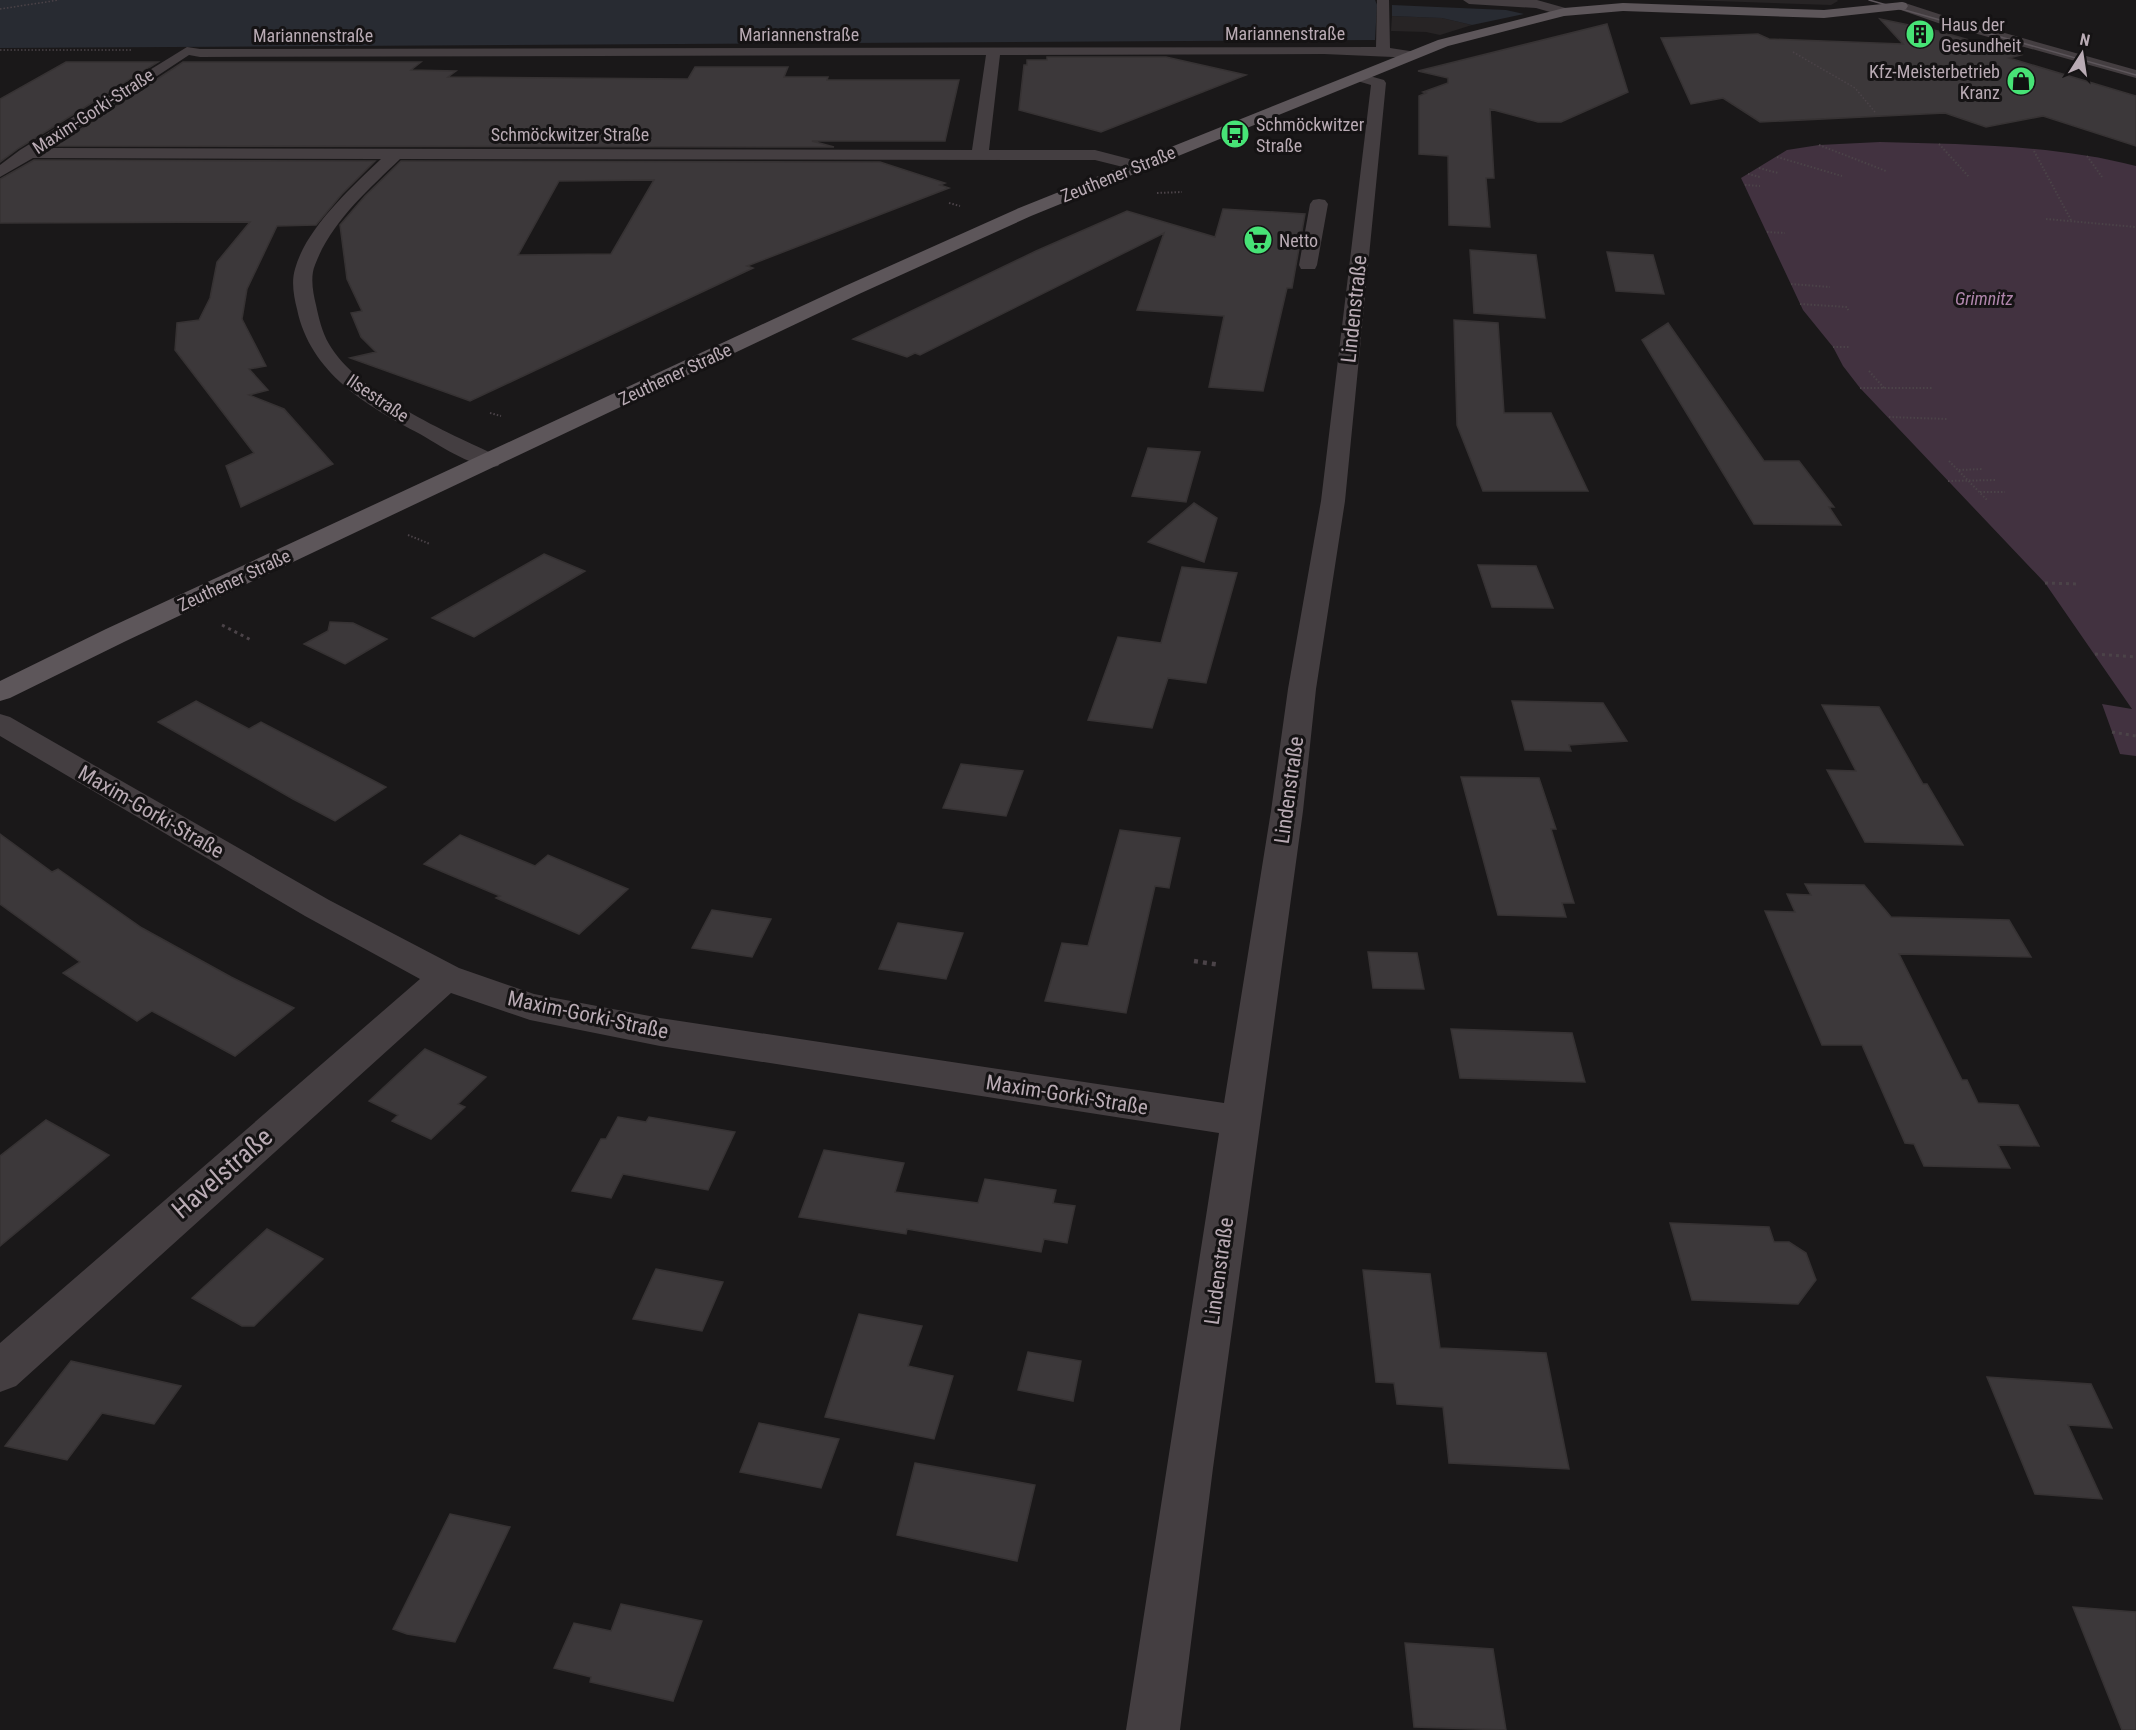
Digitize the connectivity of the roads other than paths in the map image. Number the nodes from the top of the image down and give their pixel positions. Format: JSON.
{"nodes":[{"id":1,"x":1383,"y":0,"type":"edge"},
{"id":2,"x":1469,"y":0,"type":"edge"},
{"id":3,"x":1863,"y":0,"type":"edge"},
{"id":4,"x":1891,"y":5,"type":"edge"},
{"id":5,"x":1564,"y":12,"type":"junction"},
{"id":6,"x":187,"y":51,"type":"joint"},
{"id":7,"x":1383,"y":51,"type":"junction"},
{"id":8,"x":993,"y":52,"type":"junction"},
{"id":9,"x":1411,"y":55,"type":"junction"},
{"id":10,"x":2136,"y":74,"type":"edge"},
{"id":11,"x":1359,"y":77,"type":"junction"},
{"id":12,"x":0,"y":153,"type":"edge"},
{"id":13,"x":396,"y":153,"type":"junction"},
{"id":14,"x":980,"y":154,"type":"junction"},
{"id":15,"x":22,"y":157,"type":"junction"},
{"id":16,"x":1138,"y":166,"type":"junction"},
{"id":17,"x":0,"y":172,"type":"edge"},
{"id":18,"x":1319,"y":204,"type":"dead end"},
{"id":19,"x":1308,"y":265,"type":"dead end"},
{"id":20,"x":490,"y":461,"type":"junction"},
{"id":21,"x":0,"y":692,"type":"edge"},
{"id":22,"x":0,"y":723,"type":"edge"},
{"id":23,"x":446,"y":977,"type":"junction"},
{"id":24,"x":1240,"y":1121,"type":"junction"},
{"id":25,"x":0,"y":1371,"type":"edge"},
{"id":26,"x":1153,"y":1730,"type":"edge"}],
"edges":[{"from":1,"to":7,"type":"street"},
{"from":2,"to":5,"type":"street"},
{"from":3,"to":4,"type":"main road"},
{"from":4,"to":5,"type":"main road"},
{"from":4,"to":10,"type":"street"},
{"from":5,"to":9,"type":"main road"},
{"from":6,"to":8,"type":"street","name":"Mariannenstraße"},
{"from":6,"to":15,"type":"street","name":"Maxim-Gorki-Straße"},
{"from":7,"to":8,"type":"street","name":"Mariannenstraße"},
{"from":7,"to":9,"type":"street","name":"Mariannenstraße"},
{"from":8,"to":14,"type":"street"},
{"from":9,"to":11,"type":"main road"},
{"from":11,"to":16,"type":"main road","name":"Zeuthener Straße"},
{"from":11,"to":24,"type":"street","name":"Lindenstraße"},
{"from":12,"to":15,"type":"street","name":"Schmöckwitzer Straße"},
{"from":13,"to":14,"type":"street","name":"Schmöckwitzer Straße"},
{"from":13,"to":15,"type":"street","name":"Schmöckwitzer Straße"},
{"from":13,"to":20,"type":"street","name":"Ilsestraße"},
{"from":14,"to":16,"type":"street","name":"Schmöckwitzer Straße"},
{"from":15,"to":17,"type":"street","name":"Maxim-Gorki-Straße"},
{"from":16,"to":20,"type":"main road","name":"Zeuthener Straße"},
{"from":18,"to":19,"type":"street"},
{"from":20,"to":21,"type":"main road","name":"Zeuthener Straße"},
{"from":22,"to":23,"type":"street","name":"Maxim-Gorki-Straße"},
{"from":23,"to":24,"type":"street","name":"Maxim-Gorki-Straße"},
{"from":23,"to":25,"type":"street","name":"Havelstraße"},
{"from":24,"to":26,"type":"street","name":"Lindenstraße"}]}
